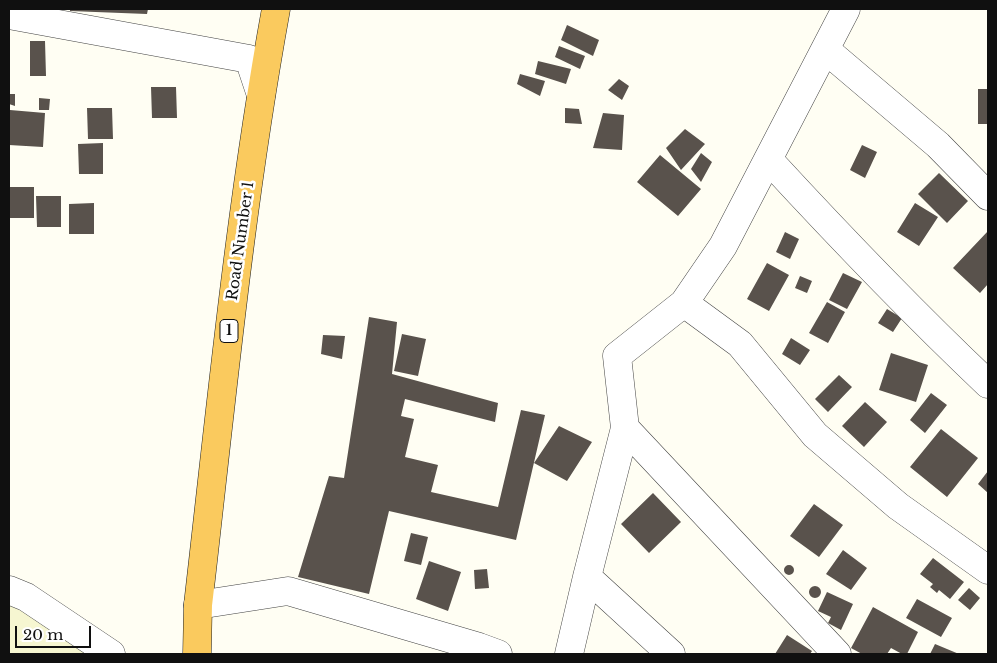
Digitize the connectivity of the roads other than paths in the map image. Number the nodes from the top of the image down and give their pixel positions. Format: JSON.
{"nodes":[{"id":1,"x":276,"y":9,"type":"edge"},
{"id":2,"x":846,"y":9,"type":"edge"},
{"id":3,"x":9,"y":14,"type":"edge"},
{"id":4,"x":826,"y":50,"type":"junction"},
{"id":5,"x":261,"y":95,"type":"junction"},
{"id":6,"x":769,"y":160,"type":"junction"},
{"id":7,"x":988,"y":196,"type":"edge"},
{"id":8,"x":684,"y":303,"type":"junction"},
{"id":9,"x":988,"y":384,"type":"edge"},
{"id":10,"x":625,"y":428,"type":"junction"},
{"id":11,"x":988,"y":570,"type":"edge"},
{"id":12,"x":587,"y":577,"type":"junction"},
{"id":13,"x":9,"y":590,"type":"edge"},
{"id":14,"x":198,"y":605,"type":"junction"},
{"id":15,"x":111,"y":654,"type":"edge"},
{"id":16,"x":197,"y":654,"type":"edge"},
{"id":17,"x":498,"y":654,"type":"edge"},
{"id":18,"x":569,"y":654,"type":"edge"},
{"id":19,"x":671,"y":654,"type":"edge"},
{"id":20,"x":837,"y":654,"type":"edge"}],
"edges":[{"from":1,"to":5,"type":"highway","name":"Road Number 1","number":"1"},
{"from":2,"to":4,"type":"street"},
{"from":3,"to":5,"type":"street"},
{"from":4,"to":6,"type":"street"},
{"from":4,"to":7,"type":"street"},
{"from":5,"to":14,"type":"highway","name":"Road Number 1","number":"1"},
{"from":6,"to":8,"type":"street"},
{"from":6,"to":9,"type":"street"},
{"from":8,"to":10,"type":"street"},
{"from":8,"to":11,"type":"street"},
{"from":10,"to":12,"type":"street"},
{"from":10,"to":20,"type":"street"},
{"from":12,"to":18,"type":"street"},
{"from":12,"to":19,"type":"street"},
{"from":13,"to":15,"type":"street"},
{"from":14,"to":16,"type":"highway","name":"Road Number 1","number":"1"},
{"from":14,"to":17,"type":"street"}]}
